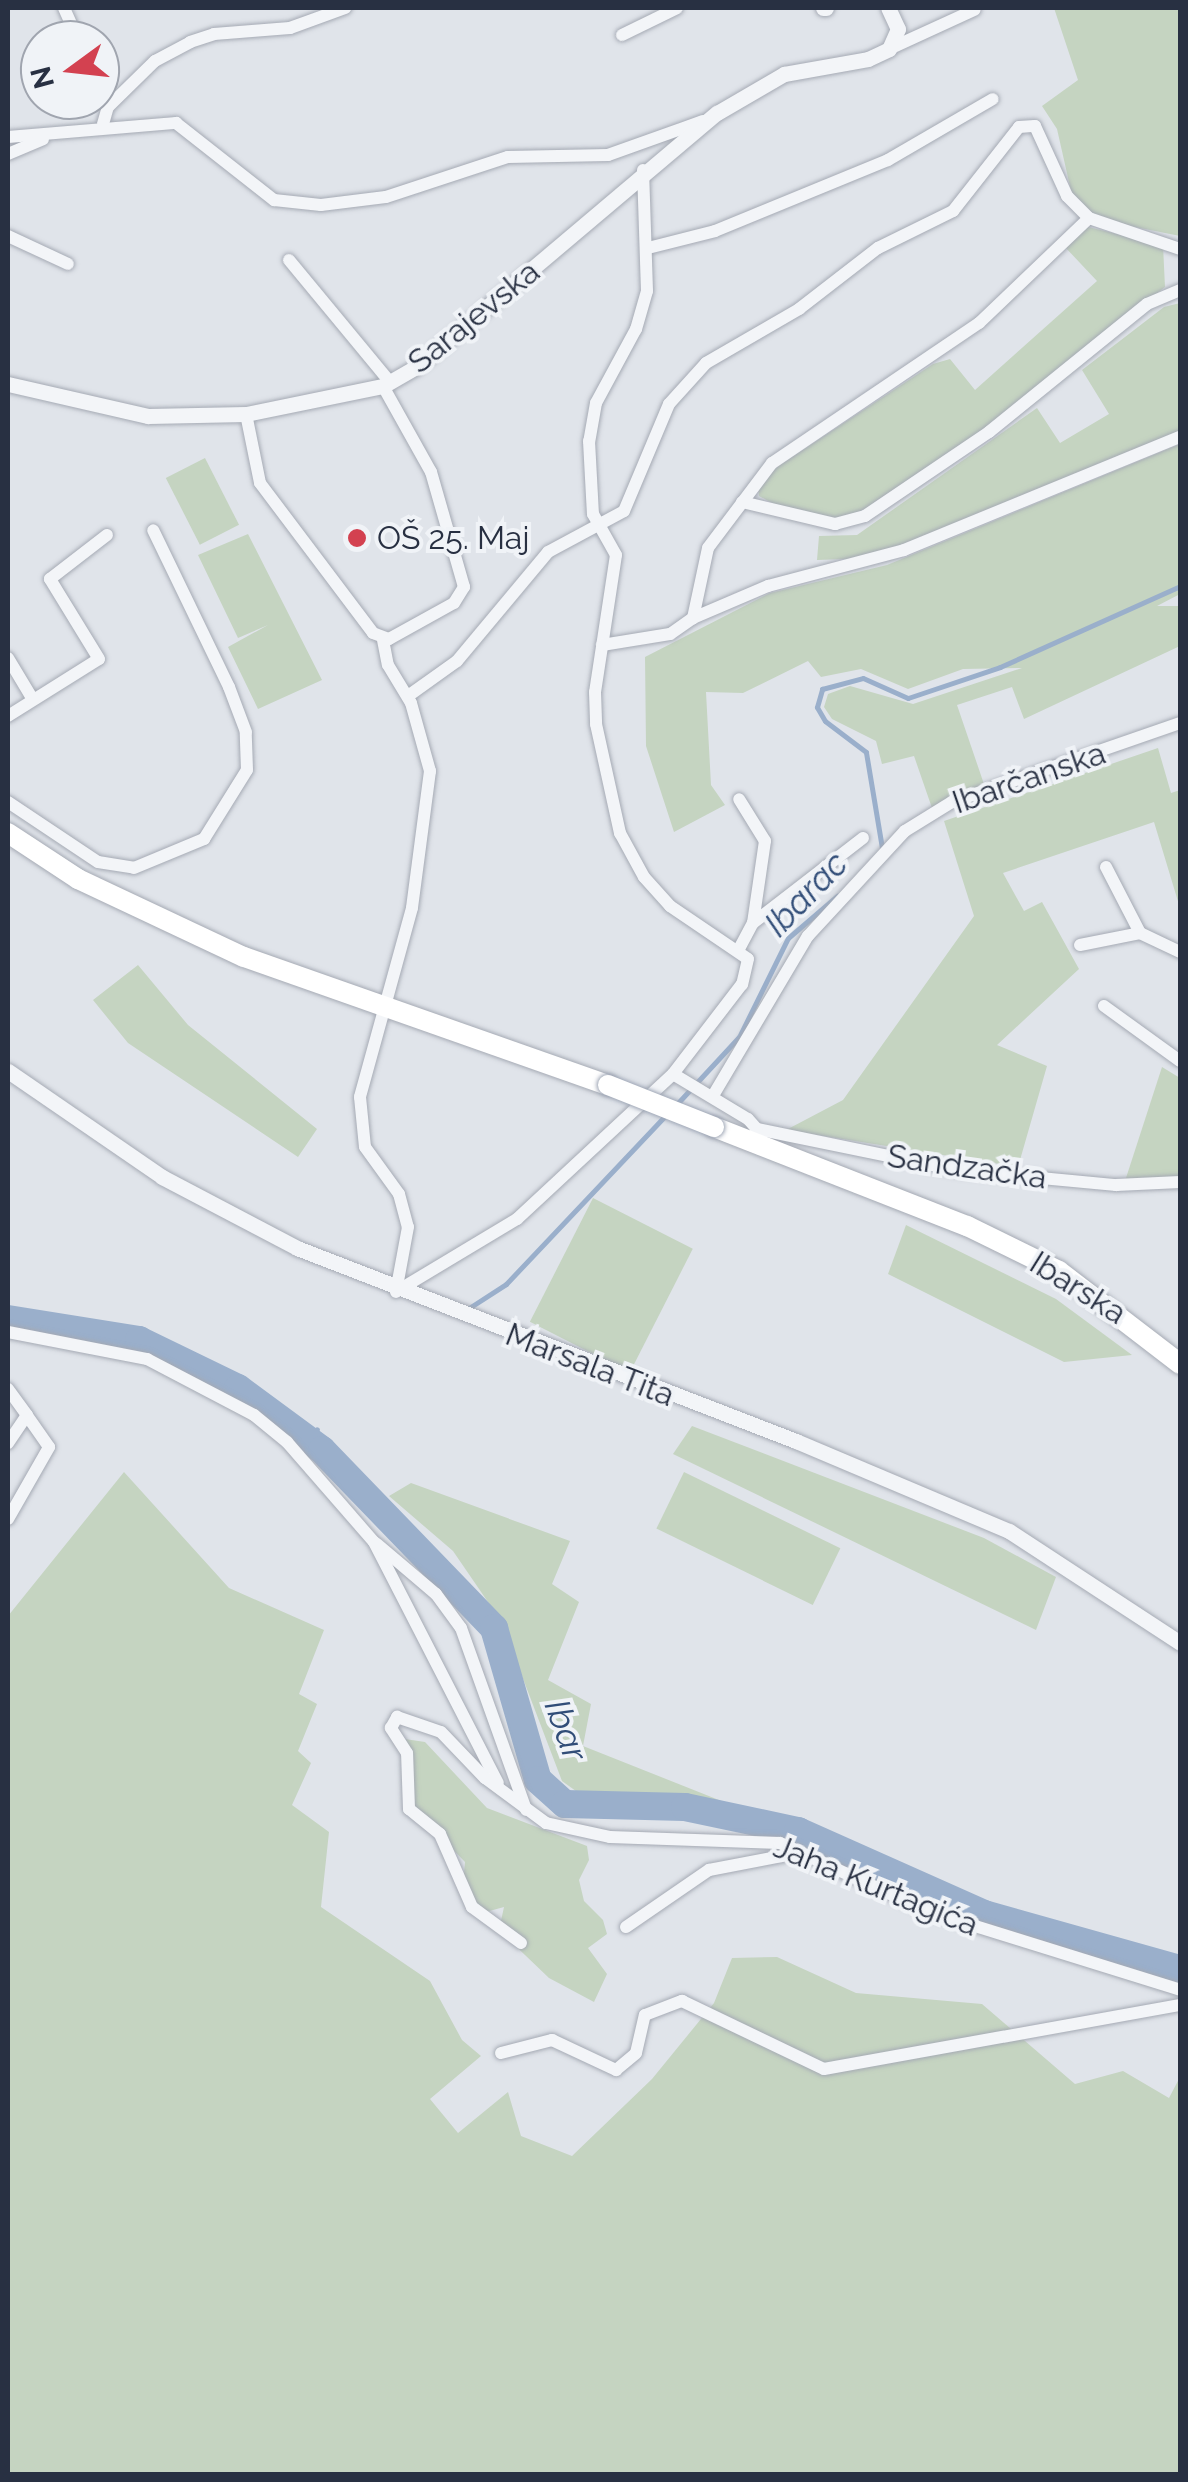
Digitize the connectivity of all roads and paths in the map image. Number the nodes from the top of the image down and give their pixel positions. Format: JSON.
{"nodes":[{"id":1,"x":345,"y":8,"type":"edge"},
{"id":2,"x":678,"y":8,"type":"edge"},
{"id":3,"x":888,"y":8,"type":"edge"},
{"id":4,"x":974,"y":10,"type":"dead end"},
{"id":5,"x":622,"y":35,"type":"dead end"},
{"id":6,"x":889,"y":49,"type":"junction"},
{"id":7,"x":120,"y":95,"type":"edge"},
{"id":8,"x":993,"y":99,"type":"dead end"},
{"id":9,"x":717,"y":114,"type":"junction"},
{"id":10,"x":104,"y":120,"type":"edge"},
{"id":11,"x":103,"y":124,"type":"junction"},
{"id":12,"x":64,"y":130,"type":"junction"},
{"id":13,"x":8,"y":136,"type":"edge"},
{"id":14,"x":8,"y":154,"type":"edge"},
{"id":15,"x":644,"y":170,"type":"junction"},
{"id":16,"x":1089,"y":218,"type":"junction"},
{"id":17,"x":8,"y":236,"type":"edge"},
{"id":18,"x":648,"y":248,"type":"junction"},
{"id":19,"x":1180,"y":248,"type":"edge"},
{"id":20,"x":288,"y":260,"type":"dead end"},
{"id":21,"x":68,"y":264,"type":"dead end"},
{"id":22,"x":1180,"y":290,"type":"edge"},
{"id":23,"x":8,"y":384,"type":"edge"},
{"id":24,"x":387,"y":384,"type":"junction"},
{"id":25,"x":246,"y":414,"type":"junction"},
{"id":26,"x":1180,"y":437,"type":"edge"},
{"id":27,"x":742,"y":502,"type":"junction"},
{"id":28,"x":599,"y":528,"type":"junction"},
{"id":29,"x":153,"y":530,"type":"dead end"},
{"id":30,"x":107,"y":536,"type":"dead end"},
{"id":31,"x":693,"y":618,"type":"junction"},
{"id":32,"x":383,"y":640,"type":"junction"},
{"id":33,"x":602,"y":644,"type":"junction"},
{"id":34,"x":8,"y":658,"type":"edge"},
{"id":35,"x":408,"y":696,"type":"junction"},
{"id":36,"x":32,"y":698,"type":"junction"},
{"id":37,"x":8,"y":716,"type":"edge"},
{"id":38,"x":1180,"y":723,"type":"edge"},
{"id":39,"x":739,"y":799,"type":"dead end"},
{"id":40,"x":8,"y":802,"type":"edge"},
{"id":41,"x":8,"y":833,"type":"edge"},
{"id":42,"x":863,"y":838,"type":"dead end"},
{"id":43,"x":1106,"y":867,"type":"dead end"},
{"id":44,"x":752,"y":923,"type":"junction"},
{"id":45,"x":1140,"y":932,"type":"junction"},
{"id":46,"x":1080,"y":945,"type":"dead end"},
{"id":47,"x":739,"y":949,"type":"junction"},
{"id":48,"x":1180,"y":952,"type":"edge"},
{"id":49,"x":1104,"y":1006,"type":"dead end"},
{"id":50,"x":387,"y":1007,"type":"junction"},
{"id":51,"x":1180,"y":1061,"type":"edge"},
{"id":52,"x":8,"y":1071,"type":"edge"},
{"id":53,"x":678,"y":1077,"type":"junction"},
{"id":54,"x":708,"y":1091,"type":"junction"},
{"id":55,"x":754,"y":1135,"type":"junction"},
{"id":56,"x":1180,"y":1182,"type":"edge"},
{"id":57,"x":396,"y":1292,"type":"junction"},
{"id":58,"x":8,"y":1332,"type":"edge"},
{"id":59,"x":1180,"y":1364,"type":"edge"},
{"id":60,"x":8,"y":1389,"type":"edge"},
{"id":61,"x":27,"y":1415,"type":"junction"},
{"id":62,"x":8,"y":1444,"type":"edge"},
{"id":63,"x":8,"y":1519,"type":"edge"},
{"id":64,"x":374,"y":1542,"type":"junction"},
{"id":65,"x":1180,"y":1643,"type":"edge"},
{"id":66,"x":504,"y":1794,"type":"junction"},
{"id":67,"x":526,"y":1810,"type":"junction"},
{"id":68,"x":802,"y":1852,"type":"junction"},
{"id":69,"x":626,"y":1927,"type":"dead end"},
{"id":70,"x":521,"y":1943,"type":"dead end"},
{"id":71,"x":1180,"y":1990,"type":"edge"},
{"id":72,"x":1180,"y":2005,"type":"edge"},
{"id":73,"x":501,"y":2053,"type":"dead end"}],
"edges":[{"from":1,"to":7,"type":"street"},
{"from":2,"to":5,"type":"street"},
{"from":3,"to":6,"type":"street"},
{"from":4,"to":6,"type":"street"},
{"from":6,"to":9,"type":"street","name":"Sarajevska"},
{"from":8,"to":18,"type":"street"},
{"from":9,"to":11,"type":"street"},
{"from":9,"to":15,"type":"street","name":"Sarajevska"},
{"from":10,"to":11,"type":"street"},
{"from":11,"to":12,"type":"street"},
{"from":12,"to":13,"type":"street"},
{"from":12,"to":14,"type":"street"},
{"from":15,"to":18,"type":"street"},
{"from":15,"to":24,"type":"street","name":"Sarajevska"},
{"from":16,"to":19,"type":"street"},
{"from":16,"to":27,"type":"street"},
{"from":16,"to":28,"type":"street"},
{"from":17,"to":21,"type":"street"},
{"from":18,"to":28,"type":"street"},
{"from":20,"to":24,"type":"street"},
{"from":22,"to":27,"type":"street"},
{"from":23,"to":25,"type":"street","name":"Sarajevska"},
{"from":24,"to":25,"type":"street","name":"Sarajevska"},
{"from":24,"to":32,"type":"street"},
{"from":25,"to":32,"type":"street"},
{"from":26,"to":31,"type":"street"},
{"from":27,"to":31,"type":"street"},
{"from":28,"to":33,"type":"street"},
{"from":28,"to":35,"type":"street"},
{"from":29,"to":40,"type":"street"},
{"from":30,"to":36,"type":"street"},
{"from":31,"to":33,"type":"street"},
{"from":32,"to":35,"type":"street"},
{"from":33,"to":47,"type":"street"},
{"from":34,"to":36,"type":"street"},
{"from":35,"to":50,"type":"street"},
{"from":36,"to":37,"type":"street"},
{"from":38,"to":54,"type":"street","name":"Ibarčanska"},
{"from":39,"to":44,"type":"street"},
{"from":41,"to":50,"type":"main road","name":"Ibarska"},
{"from":42,"to":44,"type":"street"},
{"from":43,"to":45,"type":"street"},
{"from":44,"to":47,"type":"street"},
{"from":45,"to":46,"type":"street"},
{"from":45,"to":48,"type":"street"},
{"from":47,"to":53,"type":"street"},
{"from":49,"to":51,"type":"street"},
{"from":50,"to":55,"type":"main road","name":"Ibarska","bridge":true},
{"from":50,"to":57,"type":"street"},
{"from":52,"to":57,"type":"street","name":"Marsala Tita"},
{"from":53,"to":54,"type":"street"},
{"from":53,"to":57,"type":"street"},
{"from":54,"to":55,"type":"street"},
{"from":55,"to":56,"type":"street","name":"Sandzačka"},
{"from":55,"to":59,"type":"main road","name":"Ibarska"},
{"from":57,"to":65,"type":"street","name":"Marsala Tita"},
{"from":58,"to":64,"type":"street"},
{"from":60,"to":61,"type":"street"},
{"from":61,"to":62,"type":"street"},
{"from":61,"to":63,"type":"street"},
{"from":64,"to":66,"type":"street"},
{"from":64,"to":67,"type":"street"},
{"from":66,"to":67,"type":"street","name":"Jaha Kurtagića"},
{"from":66,"to":70,"type":"street","name":"Jaha Kurtagića"},
{"from":67,"to":68,"type":"street","name":"Jaha Kurtagića"},
{"from":68,"to":69,"type":"street"},
{"from":68,"to":71,"type":"street","name":"Jaha Kurtagića"},
{"from":72,"to":73,"type":"street"}]}
